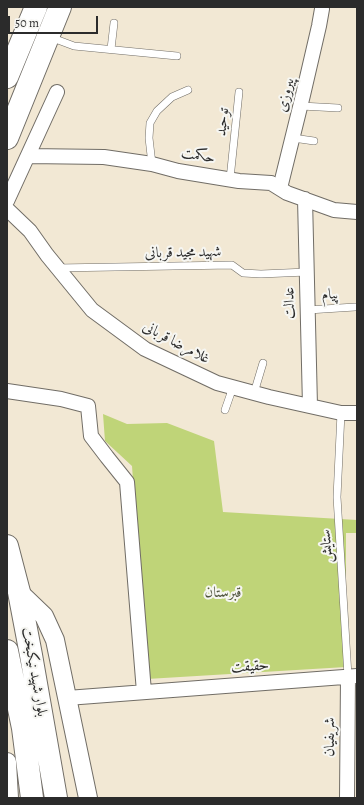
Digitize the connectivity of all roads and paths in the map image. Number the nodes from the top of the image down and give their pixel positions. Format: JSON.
{"nodes":[{"id":1,"x":36,"y":7,"type":"edge"},
{"id":2,"x":60,"y":7,"type":"edge"},
{"id":3,"x":322,"y":9,"type":"dead end"},
{"id":4,"x":114,"y":23,"type":"dead end"},
{"id":5,"x":48,"y":36,"type":"junction"},
{"id":6,"x":111,"y":49,"type":"junction"},
{"id":7,"x":177,"y":56,"type":"dead end"},
{"id":8,"x":7,"y":77,"type":"edge"},
{"id":9,"x":188,"y":90,"type":"dead end"},
{"id":10,"x":57,"y":92,"type":"dead end"},
{"id":11,"x":239,"y":92,"type":"dead end"},
{"id":12,"x":301,"y":106,"type":"junction"},
{"id":13,"x":338,"y":108,"type":"dead end"},
{"id":14,"x":7,"y":138,"type":"edge"},
{"id":15,"x":293,"y":138,"type":"junction"},
{"id":16,"x":314,"y":141,"type":"dead end"},
{"id":17,"x":28,"y":156,"type":"junction"},
{"id":18,"x":152,"y":164,"type":"junction"},
{"id":19,"x":230,"y":179,"type":"junction"},
{"id":20,"x":280,"y":188,"type":"junction"},
{"id":21,"x":305,"y":200,"type":"junction"},
{"id":22,"x":7,"y":201,"type":"edge"},
{"id":23,"x":7,"y":209,"type":"edge"},
{"id":24,"x":357,"y":212,"type":"edge"},
{"id":25,"x":57,"y":268,"type":"junction"},
{"id":26,"x":307,"y":272,"type":"junction"},
{"id":27,"x":355,"y":307,"type":"dead end"},
{"id":28,"x":308,"y":310,"type":"junction"},
{"id":29,"x":263,"y":363,"type":"dead end"},
{"id":30,"x":233,"y":388,"type":"junction"},
{"id":31,"x":7,"y":391,"type":"edge"},
{"id":32,"x":254,"y":393,"type":"junction"},
{"id":33,"x":310,"y":406,"type":"junction"},
{"id":34,"x":224,"y":410,"type":"dead end"},
{"id":35,"x":341,"y":413,"type":"junction"},
{"id":36,"x":357,"y":413,"type":"edge"},
{"id":37,"x":7,"y":546,"type":"edge"},
{"id":38,"x":19,"y":592,"type":"junction"},
{"id":39,"x":7,"y":651,"type":"edge"},
{"id":40,"x":354,"y":678,"type":"edge"},
{"id":41,"x":144,"y":692,"type":"junction"},
{"id":42,"x":67,"y":698,"type":"junction"},
{"id":43,"x":7,"y":762,"type":"edge"},
{"id":44,"x":9,"y":798,"type":"edge"},
{"id":45,"x":32,"y":798,"type":"edge"},
{"id":46,"x":56,"y":798,"type":"edge"},
{"id":47,"x":88,"y":798,"type":"edge"},
{"id":48,"x":347,"y":798,"type":"edge"}],
"edges":[{"from":1,"to":8,"type":"main road"},
{"from":2,"to":5,"type":"main road"},
{"from":3,"to":12,"type":"street","name":"پیروزی"},
{"from":4,"to":6,"type":"lane"},
{"from":5,"to":6,"type":"lane"},
{"from":5,"to":14,"type":"main road"},
{"from":6,"to":7,"type":"lane"},
{"from":9,"to":18,"type":"lane"},
{"from":10,"to":17,"type":"street"},
{"from":11,"to":19,"type":"lane","name":"توحید"},
{"from":12,"to":13,"type":"lane"},
{"from":12,"to":15,"type":"street","name":"پیروزی"},
{"from":15,"to":16,"type":"lane"},
{"from":15,"to":20,"type":"street","name":"پیروزی"},
{"from":17,"to":18,"type":"street","name":"حکمت"},
{"from":17,"to":22,"type":"street"},
{"from":18,"to":19,"type":"street","name":"حکمت"},
{"from":19,"to":20,"type":"street","name":"حکمت"},
{"from":20,"to":21,"type":"street","name":"حکمت"},
{"from":21,"to":24,"type":"street","name":"حکمت"},
{"from":21,"to":26,"type":"street","name":"عدالت"},
{"from":23,"to":25,"type":"street","name":"غلامرضا قربانی"},
{"from":25,"to":26,"type":"lane","name":"شهید مجید قربانی"},
{"from":25,"to":30,"type":"street","name":"غلامرضا قربانی"},
{"from":26,"to":28,"type":"street","name":"عدالت"},
{"from":27,"to":28,"type":"lane","name":"پیام"},
{"from":28,"to":33,"type":"street","name":"عدالت"},
{"from":29,"to":32,"type":"lane"},
{"from":30,"to":32,"type":"street","name":"غلامرضا قربانی"},
{"from":30,"to":34,"type":"lane"},
{"from":31,"to":41,"type":"street"},
{"from":32,"to":33,"type":"street","name":"غلامرضا قربانی"},
{"from":33,"to":35,"type":"street","name":"غلامرضا قربانی"},
{"from":35,"to":36,"type":"street","name":"غلامرضا قربانی"},
{"from":35,"to":40,"type":"lane","name":"ستایش"},
{"from":37,"to":38,"type":"main road","name":"بلوار شهید نیکبخت"},
{"from":38,"to":42,"type":"street"},
{"from":38,"to":46,"type":"main road","name":"بلوار شهید نیکبخت"},
{"from":39,"to":45,"type":"main road","name":"بلوار شهید نیکبخت"},
{"from":40,"to":41,"type":"street","name":"حقیقت"},
{"from":40,"to":48,"type":"street","name":"شریفیان"},
{"from":41,"to":42,"type":"street","name":"حقیقت"},
{"from":42,"to":47,"type":"street"},
{"from":43,"to":44,"type":"street"}]}
